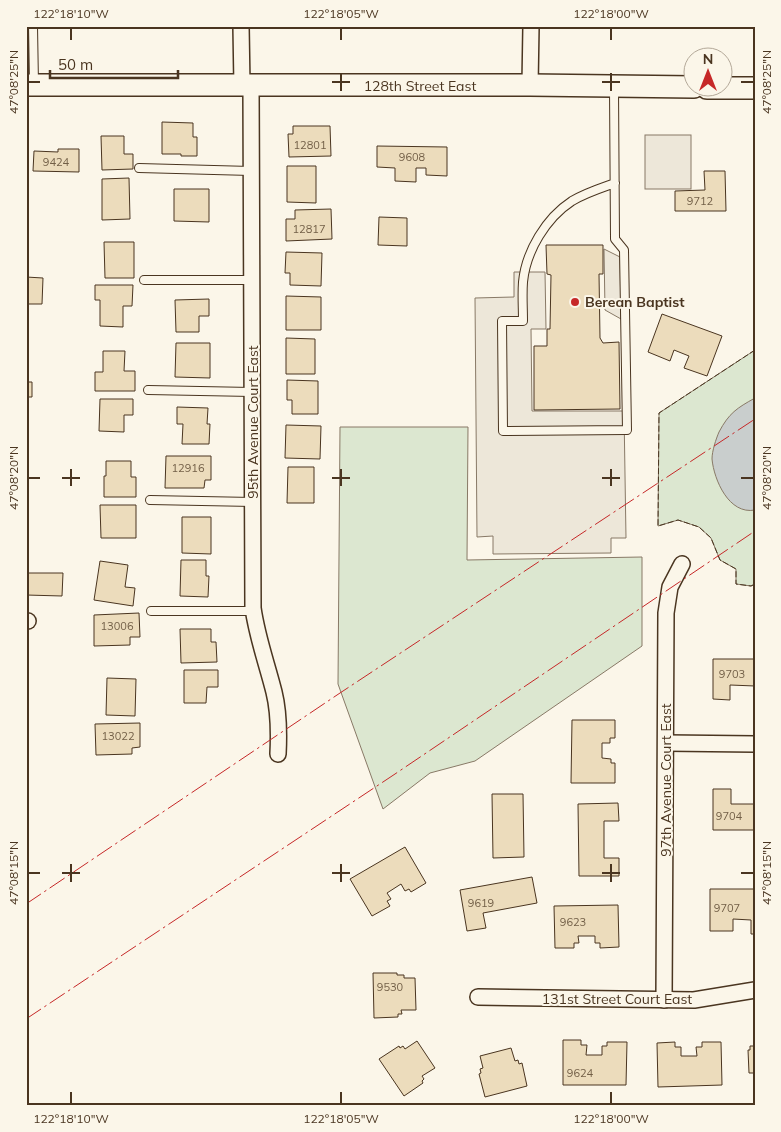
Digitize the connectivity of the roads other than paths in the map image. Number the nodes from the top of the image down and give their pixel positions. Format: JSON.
{"nodes":[{"id":1,"x":33,"y":26,"type":"edge"},
{"id":2,"x":241,"y":26,"type":"edge"},
{"id":3,"x":531,"y":26,"type":"edge"},
{"id":4,"x":30,"y":85,"type":"edge"},
{"id":5,"x":530,"y":85,"type":"junction"},
{"id":6,"x":247,"y":86,"type":"junction"},
{"id":7,"x":614,"y":86,"type":"junction"},
{"id":8,"x":684,"y":87,"type":"edge"},
{"id":9,"x":734,"y":88,"type":"edge"},
{"id":10,"x":755,"y":88,"type":"edge"},
{"id":11,"x":139,"y":168,"type":"dead end"},
{"id":12,"x":251,"y":171,"type":"junction"},
{"id":13,"x":615,"y":183,"type":"junction"},
{"id":14,"x":144,"y":280,"type":"dead end"},
{"id":15,"x":252,"y":280,"type":"junction"},
{"id":16,"x":148,"y":390,"type":"dead end"},
{"id":17,"x":252,"y":392,"type":"junction"},
{"id":18,"x":150,"y":500,"type":"dead end"},
{"id":19,"x":253,"y":502,"type":"junction"},
{"id":20,"x":682,"y":564,"type":"dead end"},
{"id":21,"x":151,"y":611,"type":"dead end"},
{"id":22,"x":254,"y":611,"type":"junction"},
{"id":23,"x":666,"y":743,"type":"junction"},
{"id":24,"x":755,"y":744,"type":"edge"},
{"id":25,"x":278,"y":754,"type":"dead end"},
{"id":26,"x":755,"y":990,"type":"edge"},
{"id":27,"x":478,"y":997,"type":"dead end"},
{"id":28,"x":664,"y":1000,"type":"junction"}],
"edges":[{"from":1,"to":4,"type":"lane"},
{"from":2,"to":6,"type":"street","name":"95th Avenue Court East"},
{"from":3,"to":5,"type":"street"},
{"from":4,"to":6,"type":"street","name":"128th Street East"},
{"from":5,"to":6,"type":"street","name":"128th Street East"},
{"from":5,"to":7,"type":"street","name":"128th Street East"},
{"from":6,"to":12,"type":"street","name":"95th Avenue Court East"},
{"from":7,"to":8,"type":"street","name":"128th Street East"},
{"from":7,"to":13,"type":"lane"},
{"from":9,"to":10,"type":"street"},
{"from":11,"to":12,"type":"lane"},
{"from":12,"to":15,"type":"street","name":"95th Avenue Court East"},
{"from":13,"to":13,"type":"lane"},
{"from":14,"to":15,"type":"lane"},
{"from":15,"to":17,"type":"street","name":"95th Avenue Court East"},
{"from":16,"to":17,"type":"lane"},
{"from":17,"to":19,"type":"street","name":"95th Avenue Court East"},
{"from":18,"to":19,"type":"lane"},
{"from":19,"to":22,"type":"street","name":"95th Avenue Court East"},
{"from":20,"to":23,"type":"street","name":"97th Avenue Court East"},
{"from":21,"to":22,"type":"lane"},
{"from":22,"to":25,"type":"street","name":"95th Avenue Court East"},
{"from":23,"to":24,"type":"street"},
{"from":23,"to":28,"type":"street","name":"97th Avenue Court East"},
{"from":26,"to":28,"type":"street","name":"131st Street Court East"},
{"from":27,"to":28,"type":"street","name":"131st Street Court East"}]}
